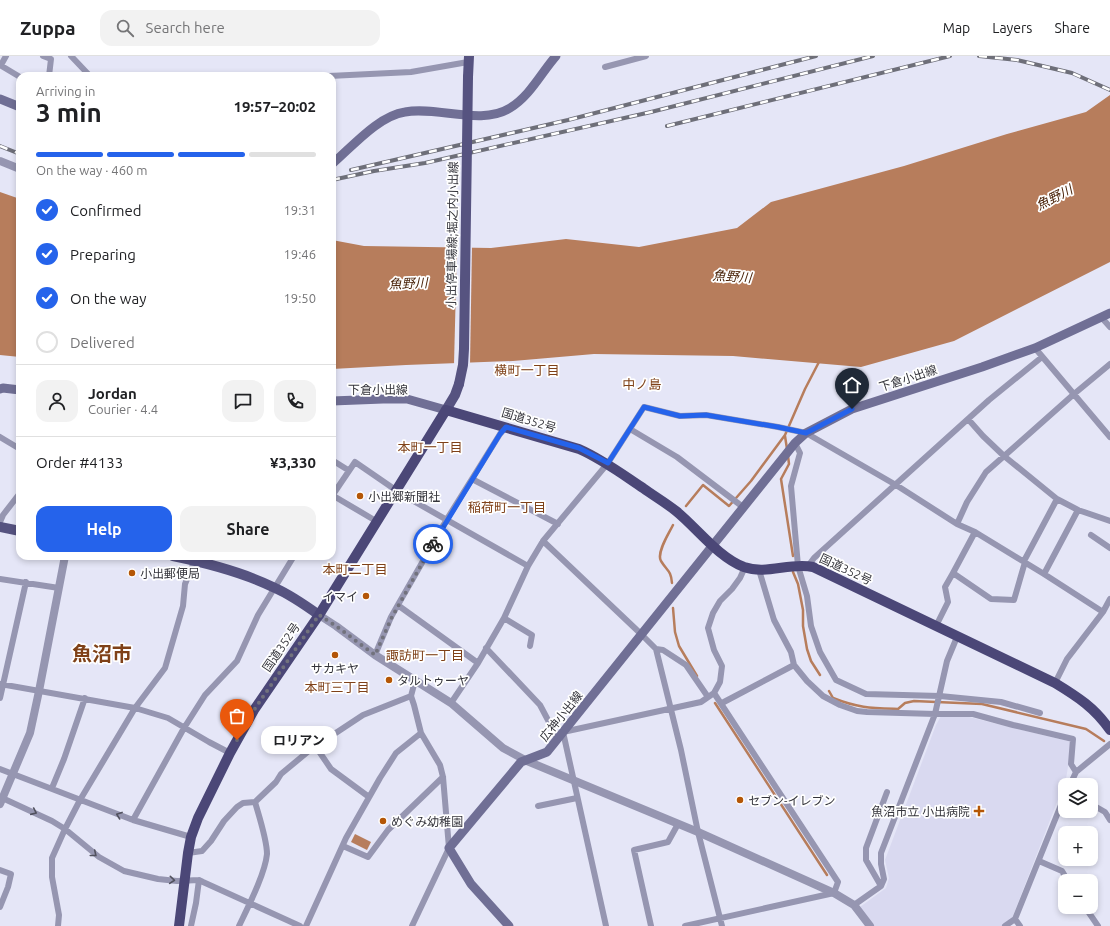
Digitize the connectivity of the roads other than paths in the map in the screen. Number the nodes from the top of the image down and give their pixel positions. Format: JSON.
{"nodes":[{"id":1,"x":6,"y":56,"type":"edge"},
{"id":2,"x":43,"y":56,"type":"edge"},
{"id":3,"x":70,"y":56,"type":"edge"},
{"id":4,"x":556,"y":56,"type":"edge"},
{"id":5,"x":646,"y":56,"type":"edge"},
{"id":6,"x":469,"y":59,"type":"edge"},
{"id":7,"x":0,"y":65,"type":"edge"},
{"id":8,"x":605,"y":67,"type":"dead end"},
{"id":9,"x":49,"y":72,"type":"edge"},
{"id":10,"x":86,"y":72,"type":"edge"},
{"id":11,"x":16,"y":75,"type":"edge"},
{"id":12,"x":336,"y":76,"type":"edge"},
{"id":13,"x":0,"y":100,"type":"edge"},
{"id":14,"x":16,"y":106,"type":"edge"},
{"id":15,"x":0,"y":161,"type":"edge"},
{"id":16,"x":336,"y":161,"type":"edge"},
{"id":17,"x":16,"y":167,"type":"edge"},
{"id":18,"x":1106,"y":316,"type":"edge"},
{"id":19,"x":1110,"y":327,"type":"edge"},
{"id":20,"x":1035,"y":348,"type":"junction"},
{"id":21,"x":1042,"y":357,"type":"junction"},
{"id":22,"x":1110,"y":364,"type":"edge"},
{"id":23,"x":0,"y":389,"type":"edge"},
{"id":24,"x":16,"y":390,"type":"edge"},
{"id":25,"x":1074,"y":394,"type":"junction"},
{"id":26,"x":336,"y":402,"type":"edge"},
{"id":27,"x":446,"y":410,"type":"junction"},
{"id":28,"x":968,"y":419,"type":"junction"},
{"id":29,"x":506,"y":427,"type":"junction"},
{"id":30,"x":630,"y":429,"type":"junction"},
{"id":31,"x":806,"y":433,"type":"junction"},
{"id":32,"x":0,"y":437,"type":"edge"},
{"id":33,"x":1110,"y":437,"type":"edge"},
{"id":34,"x":795,"y":443,"type":"junction"},
{"id":35,"x":16,"y":447,"type":"edge"},
{"id":36,"x":1004,"y":456,"type":"junction"},
{"id":37,"x":336,"y":462,"type":"edge"},
{"id":38,"x":608,"y":463,"type":"junction"},
{"id":39,"x":348,"y":470,"type":"junction"},
{"id":40,"x":472,"y":479,"type":"junction"},
{"id":41,"x":896,"y":485,"type":"junction"},
{"id":42,"x":336,"y":490,"type":"edge"},
{"id":43,"x":396,"y":490,"type":"junction"},
{"id":44,"x":16,"y":498,"type":"edge"},
{"id":45,"x":336,"y":498,"type":"edge"},
{"id":46,"x":1057,"y":499,"type":"junction"},
{"id":47,"x":737,"y":504,"type":"junction"},
{"id":48,"x":1078,"y":510,"type":"junction"},
{"id":49,"x":447,"y":519,"type":"junction"},
{"id":50,"x":376,"y":521,"type":"junction"},
{"id":51,"x":1110,"y":521,"type":"edge"},
{"id":52,"x":0,"y":522,"type":"edge"},
{"id":53,"x":558,"y":524,"type":"junction"},
{"id":54,"x":957,"y":524,"type":"junction"},
{"id":55,"x":0,"y":527,"type":"edge"},
{"id":56,"x":16,"y":530,"type":"edge"},
{"id":57,"x":975,"y":532,"type":"junction"},
{"id":58,"x":1092,"y":535,"type":"dead end"},
{"id":59,"x":543,"y":541,"type":"junction"},
{"id":60,"x":713,"y":545,"type":"junction"},
{"id":61,"x":1110,"y":548,"type":"edge"},
{"id":62,"x":64,"y":560,"type":"edge"},
{"id":63,"x":201,"y":560,"type":"edge"},
{"id":64,"x":289,"y":560,"type":"edge"},
{"id":65,"x":1024,"y":562,"type":"junction"},
{"id":66,"x":528,"y":566,"type":"junction"},
{"id":67,"x":803,"y":566,"type":"junction"},
{"id":68,"x":745,"y":567,"type":"junction"},
{"id":69,"x":759,"y":570,"type":"junction"},
{"id":70,"x":953,"y":573,"type":"junction"},
{"id":71,"x":1044,"y":574,"type":"junction"},
{"id":72,"x":0,"y":579,"type":"edge"},
{"id":73,"x":26,"y":582,"type":"junction"},
{"id":74,"x":275,"y":587,"type":"junction"},
{"id":75,"x":59,"y":588,"type":"junction"},
{"id":76,"x":1110,"y":599,"type":"edge"},
{"id":77,"x":399,"y":606,"type":"junction"},
{"id":78,"x":1106,"y":609,"type":"edge"},
{"id":79,"x":319,"y":615,"type":"junction"},
{"id":80,"x":504,"y":618,"type":"junction"},
{"id":81,"x":936,"y":626,"type":"junction"},
{"id":82,"x":642,"y":634,"type":"junction"},
{"id":83,"x":958,"y":637,"type":"junction"},
{"id":84,"x":530,"y":646,"type":"dead end"},
{"id":85,"x":486,"y":648,"type":"junction"},
{"id":86,"x":656,"y":649,"type":"junction"},
{"id":87,"x":375,"y":655,"type":"junction"},
{"id":88,"x":478,"y":663,"type":"junction"},
{"id":89,"x":794,"y":665,"type":"junction"},
{"id":90,"x":415,"y":681,"type":"junction"},
{"id":91,"x":1055,"y":683,"type":"junction"},
{"id":92,"x":2,"y":684,"type":"edge"},
{"id":93,"x":40,"y":691,"type":"junction"},
{"id":94,"x":714,"y":693,"type":"junction"},
{"id":95,"x":411,"y":696,"type":"junction"},
{"id":96,"x":708,"y":697,"type":"junction"},
{"id":97,"x":0,"y":698,"type":"edge"},
{"id":98,"x":85,"y":698,"type":"junction"},
{"id":99,"x":939,"y":699,"type":"junction"},
{"id":100,"x":451,"y":703,"type":"junction"},
{"id":101,"x":722,"y":703,"type":"junction"},
{"id":102,"x":135,"y":708,"type":"junction"},
{"id":103,"x":670,"y":709,"type":"junction"},
{"id":104,"x":1040,"y":713,"type":"dead end"},
{"id":105,"x":935,"y":714,"type":"junction"},
{"id":106,"x":184,"y":728,"type":"junction"},
{"id":107,"x":1110,"y":730,"type":"edge"},
{"id":108,"x":421,"y":733,"type":"junction"},
{"id":109,"x":561,"y":735,"type":"junction"},
{"id":110,"x":1110,"y":744,"type":"edge"},
{"id":111,"x":316,"y":747,"type":"junction"},
{"id":112,"x":230,"y":753,"type":"junction"},
{"id":113,"x":527,"y":761,"type":"junction"},
{"id":114,"x":0,"y":769,"type":"edge"},
{"id":115,"x":1076,"y":772,"type":"junction"},
{"id":116,"x":13,"y":774,"type":"junction"},
{"id":117,"x":443,"y":777,"type":"junction"},
{"id":118,"x":1073,"y":778,"type":"edge"},
{"id":119,"x":574,"y":781,"type":"junction"},
{"id":120,"x":52,"y":788,"type":"junction"},
{"id":121,"x":887,"y":792,"type":"dead end"},
{"id":122,"x":369,"y":797,"type":"junction"},
{"id":123,"x":577,"y":798,"type":"junction"},
{"id":124,"x":1,"y":800,"type":"edge"},
{"id":125,"x":80,"y":800,"type":"junction"},
{"id":126,"x":255,"y":802,"type":"junction"},
{"id":127,"x":538,"y":806,"type":"dead end"},
{"id":128,"x":1098,"y":808,"type":"edge"},
{"id":129,"x":1058,"y":813,"type":"edge"},
{"id":130,"x":133,"y":820,"type":"junction"},
{"id":131,"x":1110,"y":820,"type":"edge"},
{"id":132,"x":678,"y":824,"type":"junction"},
{"id":133,"x":64,"y":829,"type":"junction"},
{"id":134,"x":698,"y":832,"type":"junction"},
{"id":135,"x":191,"y":836,"type":"junction"},
{"id":136,"x":344,"y":846,"type":"junction"},
{"id":137,"x":449,"y":848,"type":"junction"},
{"id":138,"x":188,"y":853,"type":"junction"},
{"id":139,"x":1039,"y":861,"type":"junction"},
{"id":140,"x":0,"y":870,"type":"edge"},
{"id":141,"x":1064,"y":874,"type":"edge"},
{"id":142,"x":198,"y":880,"type":"junction"},
{"id":143,"x":185,"y":881,"type":"junction"},
{"id":144,"x":881,"y":886,"type":"junction"},
{"id":145,"x":834,"y":893,"type":"junction"},
{"id":146,"x":250,"y":903,"type":"junction"},
{"id":147,"x":854,"y":905,"type":"junction"},
{"id":148,"x":0,"y":907,"type":"edge"},
{"id":149,"x":1090,"y":914,"type":"edge"},
{"id":150,"x":720,"y":919,"type":"junction"},
{"id":151,"x":1015,"y":919,"type":"junction"},
{"id":152,"x":504,"y":924,"type":"edge"},
{"id":153,"x":58,"y":926,"type":"edge"},
{"id":154,"x":179,"y":926,"type":"edge"},
{"id":155,"x":192,"y":926,"type":"edge"},
{"id":156,"x":239,"y":926,"type":"edge"},
{"id":157,"x":300,"y":926,"type":"edge"},
{"id":158,"x":306,"y":926,"type":"edge"},
{"id":159,"x":412,"y":926,"type":"edge"},
{"id":160,"x":606,"y":926,"type":"edge"},
{"id":161,"x":651,"y":926,"type":"edge"},
{"id":162,"x":685,"y":926,"type":"edge"},
{"id":163,"x":722,"y":926,"type":"edge"},
{"id":164,"x":870,"y":926,"type":"edge"},
{"id":165,"x":1004,"y":926,"type":"edge"},
{"id":166,"x":1020,"y":926,"type":"edge"},
{"id":167,"x":1098,"y":926,"type":"edge"}],
"edges":[{"from":1,"to":7,"type":"street"},
{"from":2,"to":9,"type":"street"},
{"from":3,"to":10,"type":"street"},
{"from":4,"to":16,"type":"main road"},
{"from":5,"to":8,"type":"street"},
{"from":6,"to":12,"type":"street"},
{"from":6,"to":27,"type":"main road","name":"小出停車場線;堀之内小出線","bridge":true},
{"from":7,"to":11,"type":"street"},
{"from":13,"to":14,"type":"main road"},
{"from":15,"to":17,"type":"street"},
{"from":18,"to":19,"type":"street"},
{"from":18,"to":20,"type":"main road","name":"下倉小出線"},
{"from":20,"to":21,"type":"street"},
{"from":20,"to":31,"type":"main road","name":"下倉小出線"},
{"from":21,"to":25,"type":"street"},
{"from":21,"to":28,"type":"street"},
{"from":22,"to":25,"type":"street"},
{"from":23,"to":24,"type":"main road"},
{"from":25,"to":33,"type":"street"},
{"from":25,"to":36,"type":"street"},
{"from":26,"to":27,"type":"main road","name":"下倉小出線"},
{"from":27,"to":29,"type":"highway","name":"国道352号"},
{"from":27,"to":43,"type":"highway","name":"国道352号"},
{"from":28,"to":36,"type":"street"},
{"from":28,"to":41,"type":"street"},
{"from":29,"to":38,"type":"highway","name":"国道352号"},
{"from":29,"to":40,"type":"street"},
{"from":30,"to":31,"type":"street"},
{"from":30,"to":38,"type":"street"},
{"from":30,"to":47,"type":"street"},
{"from":31,"to":34,"type":"main road","name":"下倉小出線"},
{"from":31,"to":41,"type":"street"},
{"from":32,"to":35,"type":"street"},
{"from":34,"to":47,"type":"main road","name":"下倉小出線"},
{"from":34,"to":67,"type":"street"},
{"from":36,"to":46,"type":"street"},
{"from":36,"to":54,"type":"street"},
{"from":37,"to":39,"type":"street"},
{"from":38,"to":53,"type":"street"},
{"from":38,"to":60,"type":"highway","name":"国道352号"},
{"from":39,"to":42,"type":"street"},
{"from":39,"to":43,"type":"street"},
{"from":40,"to":49,"type":"street"},
{"from":40,"to":53,"type":"street"},
{"from":41,"to":54,"type":"street"},
{"from":41,"to":67,"type":"street"},
{"from":43,"to":49,"type":"street"},
{"from":43,"to":50,"type":"highway","name":"国道352号"},
{"from":44,"to":52,"type":"street"},
{"from":45,"to":50,"type":"street"},
{"from":46,"to":48,"type":"street"},
{"from":46,"to":65,"type":"street"},
{"from":47,"to":60,"type":"main road","name":"下倉小出線"},
{"from":48,"to":51,"type":"street"},
{"from":48,"to":71,"type":"street"},
{"from":49,"to":66,"type":"street"},
{"from":49,"to":77,"type":"street"},
{"from":50,"to":79,"type":"highway","name":"国道352号"},
{"from":53,"to":59,"type":"street"},
{"from":54,"to":57,"type":"street"},
{"from":55,"to":56,"type":"main road"},
{"from":57,"to":65,"type":"street"},
{"from":57,"to":70,"type":"street"},
{"from":58,"to":61,"type":"street"},
{"from":59,"to":66,"type":"street"},
{"from":59,"to":82,"type":"street"},
{"from":60,"to":68,"type":"highway","name":"国道352号"},
{"from":60,"to":82,"type":"main road","name":"広神小出線"},
{"from":62,"to":75,"type":"street"},
{"from":63,"to":74,"type":"main road"},
{"from":63,"to":102,"type":"street"},
{"from":64,"to":74,"type":"street"},
{"from":65,"to":70,"type":"street"},
{"from":65,"to":71,"type":"street"},
{"from":66,"to":80,"type":"street"},
{"from":67,"to":69,"type":"highway","name":"国道352号"},
{"from":67,"to":81,"type":"highway","name":"国道352号"},
{"from":67,"to":99,"type":"street"},
{"from":68,"to":69,"type":"highway","name":"国道352号"},
{"from":68,"to":94,"type":"street"},
{"from":69,"to":89,"type":"street"},
{"from":70,"to":81,"type":"street"},
{"from":71,"to":78,"type":"street"},
{"from":72,"to":73,"type":"street"},
{"from":73,"to":75,"type":"street"},
{"from":73,"to":92,"type":"street"},
{"from":74,"to":79,"type":"main road"},
{"from":74,"to":106,"type":"street"},
{"from":75,"to":93,"type":"street"},
{"from":76,"to":78,"type":"street"},
{"from":77,"to":87,"type":"street"},
{"from":77,"to":88,"type":"street"},
{"from":78,"to":91,"type":"street"},
{"from":79,"to":87,"type":"street"},
{"from":79,"to":112,"type":"highway","name":"国道352号"},
{"from":80,"to":84,"type":"street"},
{"from":80,"to":85,"type":"street"},
{"from":81,"to":83,"type":"highway","name":"国道352号"},
{"from":82,"to":86,"type":"street"},
{"from":82,"to":109,"type":"main road","name":"広神小出線"},
{"from":83,"to":91,"type":"highway","name":"国道352号"},
{"from":83,"to":99,"type":"street"},
{"from":85,"to":88,"type":"street"},
{"from":85,"to":109,"type":"street"},
{"from":86,"to":96,"type":"street"},
{"from":86,"to":103,"type":"street"},
{"from":87,"to":90,"type":"street"},
{"from":88,"to":100,"type":"street"},
{"from":89,"to":101,"type":"street"},
{"from":89,"to":105,"type":"street"},
{"from":90,"to":95,"type":"street"},
{"from":90,"to":100,"type":"street"},
{"from":91,"to":107,"type":"highway","name":"国道352号"},
{"from":92,"to":93,"type":"street"},
{"from":92,"to":97,"type":"street"},
{"from":93,"to":98,"type":"street"},
{"from":93,"to":116,"type":"street"},
{"from":94,"to":96,"type":"street"},
{"from":94,"to":101,"type":"street"},
{"from":95,"to":108,"type":"street"},
{"from":95,"to":111,"type":"street"},
{"from":96,"to":103,"type":"street"},
{"from":98,"to":102,"type":"street"},
{"from":98,"to":120,"type":"street"},
{"from":99,"to":104,"type":"street"},
{"from":99,"to":105,"type":"street"},
{"from":100,"to":113,"type":"street"},
{"from":101,"to":145,"type":"street"},
{"from":102,"to":106,"type":"street"},
{"from":102,"to":125,"type":"street"},
{"from":103,"to":109,"type":"street"},
{"from":103,"to":134,"type":"street"},
{"from":105,"to":115,"type":"street"},
{"from":105,"to":144,"type":"street"},
{"from":106,"to":112,"type":"street"},
{"from":106,"to":130,"type":"street"},
{"from":108,"to":117,"type":"street"},
{"from":108,"to":122,"type":"street"},
{"from":109,"to":113,"type":"main road","name":"広神小出線"},
{"from":109,"to":119,"type":"street"},
{"from":110,"to":115,"type":"street"},
{"from":111,"to":122,"type":"street"},
{"from":111,"to":126,"type":"street"},
{"from":112,"to":135,"type":"highway","name":"国道352号"},
{"from":113,"to":119,"type":"street"},
{"from":113,"to":137,"type":"main road","name":"広神小出線"},
{"from":114,"to":116,"type":"street"},
{"from":115,"to":118,"type":"street"},
{"from":116,"to":120,"type":"street"},
{"from":116,"to":124,"type":"street"},
{"from":117,"to":136,"type":"street"},
{"from":117,"to":137,"type":"street"},
{"from":119,"to":123,"type":"street"},
{"from":119,"to":132,"type":"street"},
{"from":120,"to":125,"type":"street"},
{"from":121,"to":144,"type":"street"},
{"from":122,"to":136,"type":"street"},
{"from":123,"to":127,"type":"street"},
{"from":123,"to":160,"type":"street"},
{"from":124,"to":133,"type":"street","one_way":true},
{"from":130,"to":125,"type":"street","one_way":true},
{"from":125,"to":133,"type":"street"},
{"from":126,"to":138,"type":"street"},
{"from":126,"to":146,"type":"street"},
{"from":128,"to":131,"type":"street"},
{"from":129,"to":139,"type":"street"},
{"from":130,"to":135,"type":"street"},
{"from":132,"to":134,"type":"street"},
{"from":132,"to":161,"type":"street"},
{"from":133,"to":143,"type":"street","one_way":true},
{"from":133,"to":153,"type":"street"},
{"from":134,"to":145,"type":"street"},
{"from":134,"to":150,"type":"street"},
{"from":135,"to":138,"type":"highway","name":"国道352号"},
{"from":136,"to":158,"type":"street"},
{"from":137,"to":152,"type":"main road"},
{"from":137,"to":159,"type":"street"},
{"from":138,"to":143,"type":"highway","name":"国道352号"},
{"from":139,"to":141,"type":"street"},
{"from":139,"to":151,"type":"street"},
{"from":140,"to":148,"type":"street"},
{"from":142,"to":143,"type":"street"},
{"from":142,"to":146,"type":"street"},
{"from":142,"to":155,"type":"street"},
{"from":143,"to":154,"type":"highway","name":"国道352号"},
{"from":144,"to":147,"type":"street"},
{"from":145,"to":147,"type":"street"},
{"from":145,"to":150,"type":"street"},
{"from":146,"to":156,"type":"street"},
{"from":146,"to":157,"type":"street"},
{"from":147,"to":164,"type":"street"},
{"from":149,"to":167,"type":"street"},
{"from":150,"to":162,"type":"street"},
{"from":150,"to":163,"type":"street"},
{"from":151,"to":165,"type":"street"},
{"from":151,"to":166,"type":"street"}]}
